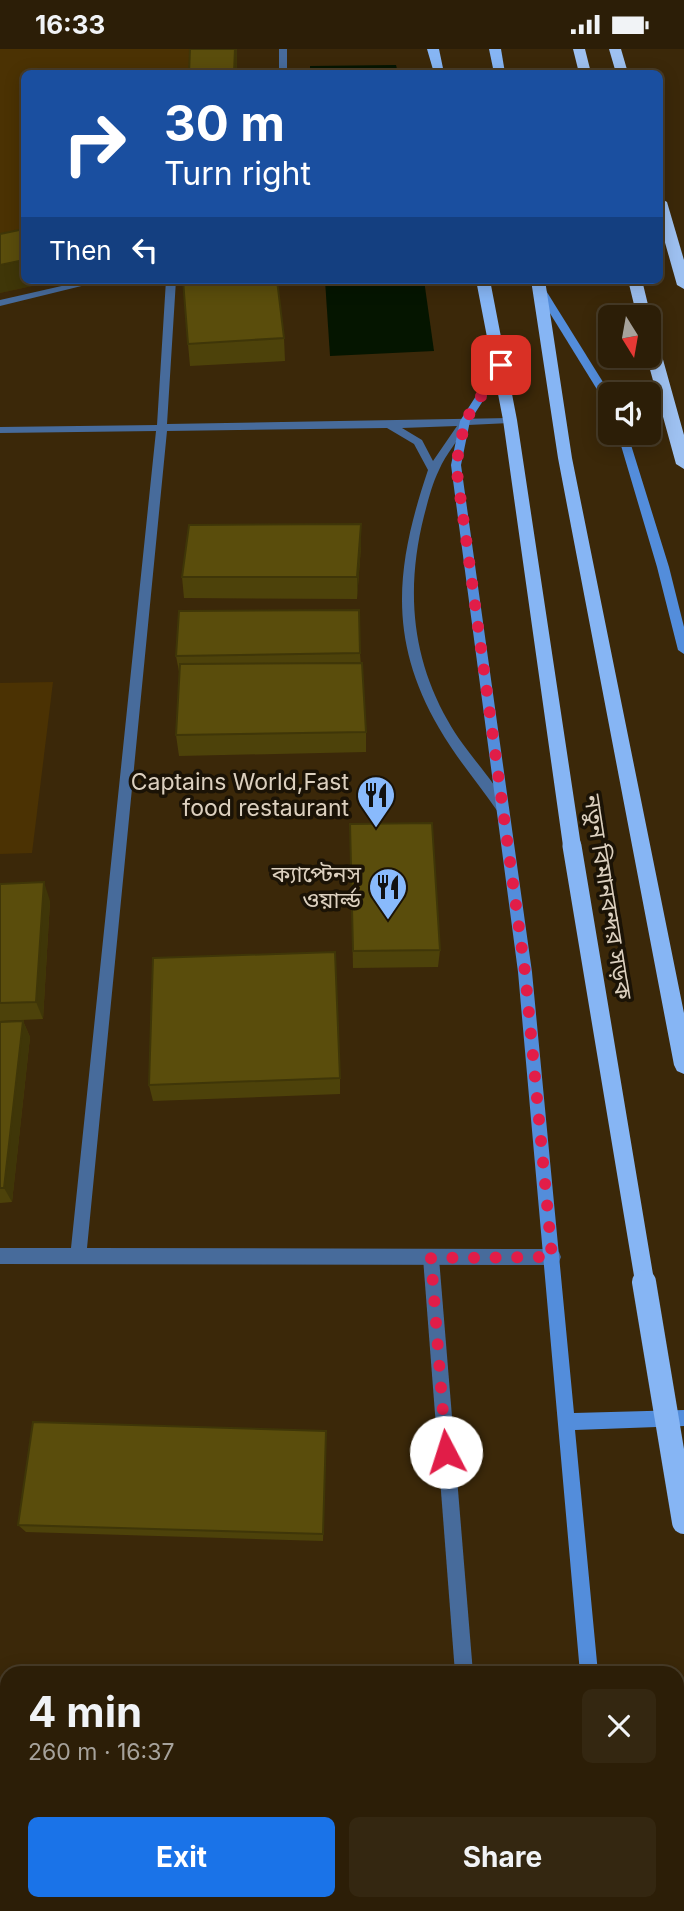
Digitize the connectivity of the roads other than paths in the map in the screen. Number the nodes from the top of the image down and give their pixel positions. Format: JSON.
{"nodes":[{"id":1,"x":283,"y":49,"type":"edge"},
{"id":2,"x":291,"y":49,"type":"edge"},
{"id":3,"x":433,"y":49,"type":"edge"},
{"id":4,"x":495,"y":49,"type":"edge"},
{"id":5,"x":579,"y":49,"type":"edge"},
{"id":6,"x":615,"y":49,"type":"edge"},
{"id":7,"x":284,"y":70,"type":"edge"},
{"id":8,"x":438,"y":70,"type":"edge"},
{"id":9,"x":499,"y":70,"type":"edge"},
{"id":10,"x":584,"y":70,"type":"edge"},
{"id":11,"x":621,"y":70,"type":"edge"},
{"id":12,"x":663,"y":212,"type":"edge"},
{"id":13,"x":83,"y":284,"type":"edge"},
{"id":14,"x":171,"y":284,"type":"edge"},
{"id":15,"x":484,"y":284,"type":"edge"},
{"id":16,"x":539,"y":284,"type":"edge"},
{"id":17,"x":636,"y":284,"type":"edge"},
{"id":18,"x":684,"y":285,"type":"edge"},
{"id":19,"x":0,"y":303,"type":"edge"},
{"id":20,"x":641,"y":305,"type":"edge"},
{"id":21,"x":501,"y":365,"type":"junction"},
{"id":22,"x":657,"y":368,"type":"edge"},
{"id":23,"x":598,"y":382,"type":"edge"},
{"id":24,"x":510,"y":420,"type":"junction"},
{"id":25,"x":465,"y":421,"type":"junction"},
{"id":26,"x":389,"y":425,"type":"junction"},
{"id":27,"x":162,"y":428,"type":"junction"},
{"id":28,"x":0,"y":429,"type":"edge"},
{"id":29,"x":626,"y":445,"type":"edge"},
{"id":30,"x":684,"y":464,"type":"edge"},
{"id":31,"x":433,"y":470,"type":"junction"},
{"id":32,"x":684,"y":650,"type":"edge"},
{"id":33,"x":503,"y":807,"type":"junction"},
{"id":34,"x":684,"y":1065,"type":"edge"},
{"id":35,"x":0,"y":1256,"type":"edge"},
{"id":36,"x":78,"y":1256,"type":"junction"},
{"id":37,"x":552,"y":1257,"type":"junction"},
{"id":38,"x":431,"y":1258,"type":"junction"},
{"id":39,"x":684,"y":1417,"type":"edge"},
{"id":40,"x":567,"y":1422,"type":"junction"},
{"id":41,"x":684,"y":1522,"type":"edge"},
{"id":42,"x":463,"y":1666,"type":"edge"},
{"id":43,"x":588,"y":1666,"type":"edge"}],
"edges":[{"from":1,"to":2,"type":"street"},
{"from":1,"to":7,"type":"street"},
{"from":3,"to":8,"type":"highway"},
{"from":4,"to":9,"type":"highway"},
{"from":5,"to":10,"type":"highway"},
{"from":6,"to":11,"type":"highway"},
{"from":12,"to":18,"type":"highway"},
{"from":13,"to":19,"type":"street"},
{"from":14,"to":27,"type":"street"},
{"from":15,"to":21,"type":"highway","name":"নতুন বিমানবন্দর সড়ক"},
{"from":16,"to":23,"type":"main road"},
{"from":16,"to":34,"type":"highway","name":"নতুন বিমানবন্দর সড়ক"},
{"from":17,"to":20,"type":"highway"},
{"from":21,"to":24,"type":"highway","name":"নতুন বিমানবন্দর সড়ক"},
{"from":21,"to":25,"type":"main road"},
{"from":22,"to":30,"type":"highway"},
{"from":24,"to":25,"type":"street"},
{"from":24,"to":41,"type":"highway","name":"নতুন বিমানবন্দর সড়ক","bridge":true},
{"from":25,"to":26,"type":"street"},
{"from":25,"to":31,"type":"street"},
{"from":25,"to":33,"type":"main road"},
{"from":26,"to":27,"type":"street"},
{"from":26,"to":31,"type":"street"},
{"from":27,"to":28,"type":"street"},
{"from":27,"to":36,"type":"street"},
{"from":29,"to":32,"type":"main road"},
{"from":31,"to":33,"type":"street"},
{"from":33,"to":37,"type":"main road"},
{"from":35,"to":36,"type":"street"},
{"from":36,"to":38,"type":"street"},
{"from":37,"to":38,"type":"street"},
{"from":37,"to":40,"type":"main road"},
{"from":38,"to":42,"type":"street"},
{"from":39,"to":40,"type":"main road"},
{"from":40,"to":43,"type":"main road"}]}
